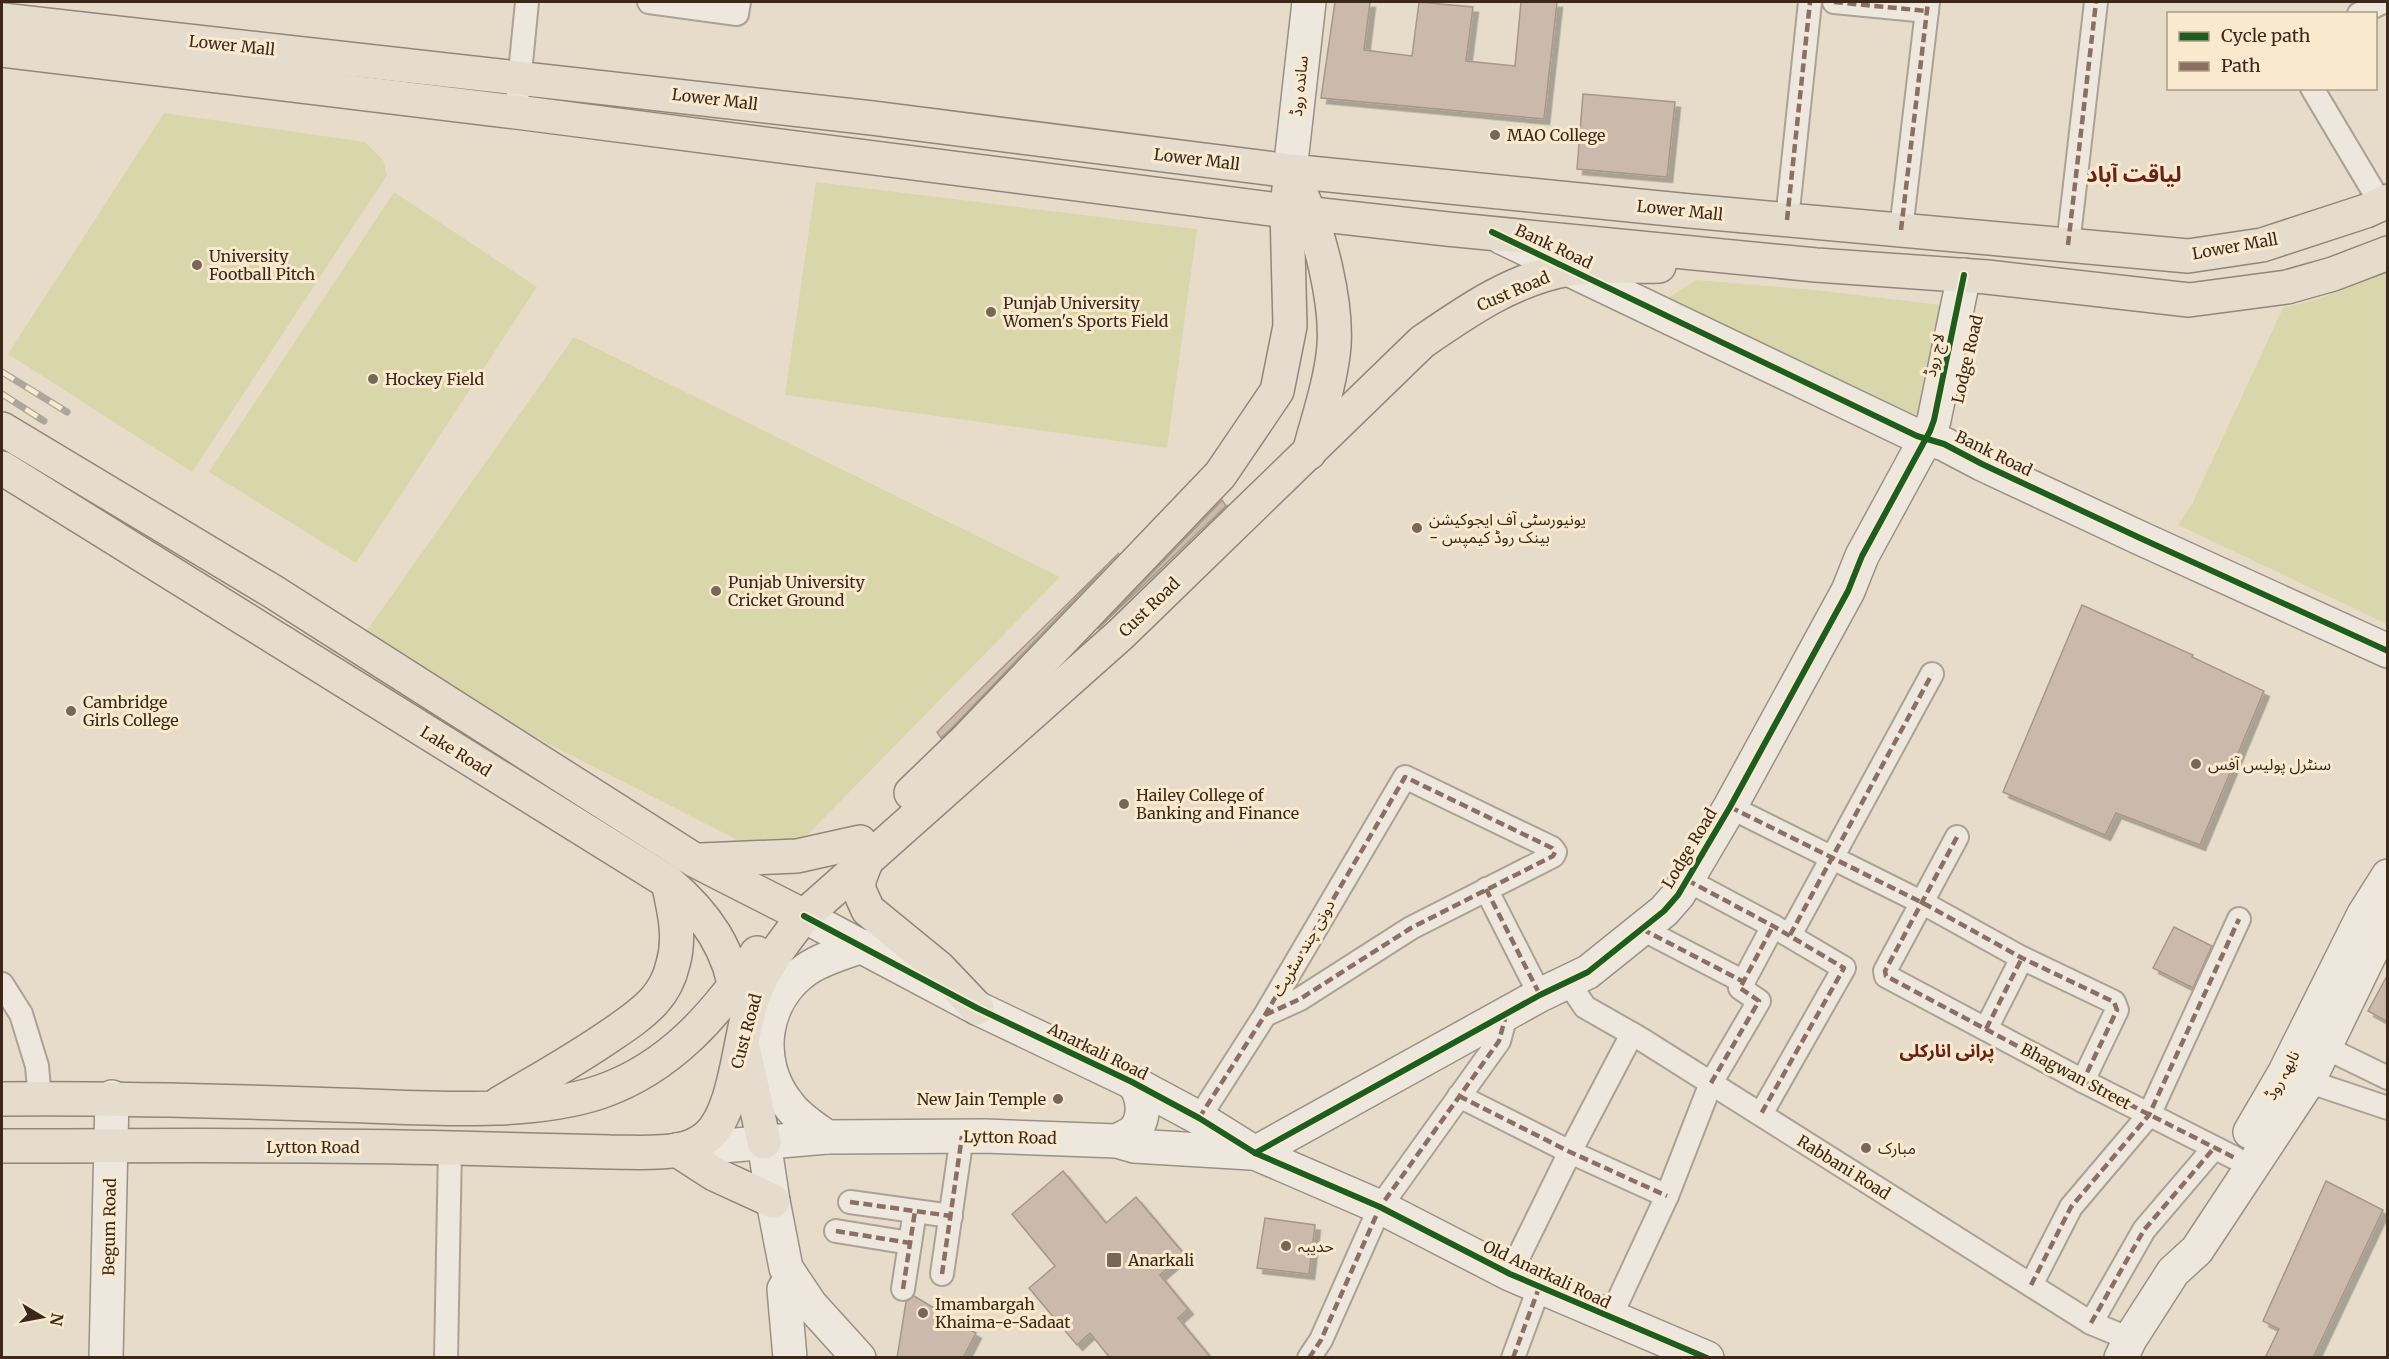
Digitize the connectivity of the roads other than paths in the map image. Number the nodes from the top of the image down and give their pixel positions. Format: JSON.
{"nodes":[{"id":1,"x":527,"y":2,"type":"edge"},
{"id":2,"x":649,"y":2,"type":"edge"},
{"id":3,"x":1309,"y":2,"type":"edge"},
{"id":4,"x":1810,"y":2,"type":"edge"},
{"id":5,"x":1834,"y":2,"type":"edge"},
{"id":6,"x":2096,"y":2,"type":"edge"},
{"id":7,"x":2383,"y":2,"type":"edge"},
{"id":8,"x":1927,"y":6,"type":"edge"},
{"id":9,"x":738,"y":8,"type":"edge"},
{"id":10,"x":2363,"y":12,"type":"edge"},
{"id":11,"x":2,"y":20,"type":"edge"},
{"id":12,"x":2,"y":50,"type":"edge"},
{"id":13,"x":520,"y":77,"type":"junction"},
{"id":14,"x":2313,"y":90,"type":"edge"},
{"id":15,"x":516,"y":112,"type":"junction"},
{"id":16,"x":1290,"y":171,"type":"junction"},
{"id":17,"x":2384,"y":202,"type":"edge"},
{"id":18,"x":1299,"y":212,"type":"junction"},
{"id":19,"x":1787,"y":220,"type":"junction"},
{"id":20,"x":1901,"y":230,"type":"junction"},
{"id":21,"x":1492,"y":232,"type":"junction"},
{"id":22,"x":2068,"y":245,"type":"junction"},
{"id":23,"x":2388,"y":253,"type":"edge"},
{"id":24,"x":1816,"y":265,"type":"junction"},
{"id":25,"x":1572,"y":269,"type":"junction"},
{"id":26,"x":1976,"y":276,"type":"junction"},
{"id":27,"x":2,"y":429,"type":"edge"},
{"id":28,"x":1935,"y":448,"type":"junction"},
{"id":29,"x":1309,"y":453,"type":"junction"},
{"id":30,"x":2,"y":468,"type":"edge"},
{"id":31,"x":2388,"y":651,"type":"edge"},
{"id":32,"x":1932,"y":674,"type":"dead end"},
{"id":33,"x":2388,"y":674,"type":"edge"},
{"id":34,"x":1730,"y":807,"type":"junction"},
{"id":35,"x":1957,"y":837,"type":"dead end"},
{"id":36,"x":863,"y":852,"type":"junction"},
{"id":37,"x":1833,"y":858,"type":"junction"},
{"id":38,"x":696,"y":861,"type":"junction"},
{"id":39,"x":2388,"y":876,"type":"edge"},
{"id":40,"x":1687,"y":880,"type":"junction"},
{"id":41,"x":668,"y":882,"type":"junction"},
{"id":42,"x":1486,"y":889,"type":"junction"},
{"id":43,"x":1923,"y":903,"type":"junction"},
{"id":44,"x":796,"y":912,"type":"junction"},
{"id":45,"x":2388,"y":918,"type":"edge"},
{"id":46,"x":2240,"y":919,"type":"dead end"},
{"id":47,"x":1642,"y":929,"type":"junction"},
{"id":48,"x":1781,"y":931,"type":"junction"},
{"id":49,"x":862,"y":946,"type":"junction"},
{"id":50,"x":2022,"y":958,"type":"junction"},
{"id":51,"x":1744,"y":982,"type":"junction"},
{"id":52,"x":2,"y":984,"type":"edge"},
{"id":53,"x":735,"y":984,"type":"junction"},
{"id":54,"x":1554,"y":989,"type":"junction"},
{"id":55,"x":977,"y":1008,"type":"junction"},
{"id":56,"x":1264,"y":1015,"type":"junction"},
{"id":57,"x":1506,"y":1015,"type":"junction"},
{"id":58,"x":1986,"y":1029,"type":"junction"},
{"id":59,"x":1632,"y":1034,"type":"junction"},
{"id":60,"x":742,"y":1036,"type":"junction"},
{"id":61,"x":2314,"y":1042,"type":"junction"},
{"id":62,"x":2296,"y":1077,"type":"junction"},
{"id":63,"x":2388,"y":1078,"type":"edge"},
{"id":64,"x":2083,"y":1081,"type":"junction"},
{"id":65,"x":1132,"y":1082,"type":"junction"},
{"id":66,"x":1711,"y":1083,"type":"junction"},
{"id":67,"x":1459,"y":1096,"type":"junction"},
{"id":68,"x":2,"y":1098,"type":"edge"},
{"id":69,"x":112,"y":1098,"type":"junction"},
{"id":70,"x":40,"y":1099,"type":"junction"},
{"id":71,"x":494,"y":1107,"type":"junction"},
{"id":72,"x":2388,"y":1108,"type":"edge"},
{"id":73,"x":1761,"y":1114,"type":"junction"},
{"id":74,"x":2149,"y":1115,"type":"junction"},
{"id":75,"x":1198,"y":1118,"type":"junction"},
{"id":76,"x":962,"y":1136,"type":"junction"},
{"id":77,"x":827,"y":1137,"type":"junction"},
{"id":78,"x":1117,"y":1141,"type":"junction"},
{"id":79,"x":764,"y":1142,"type":"junction"},
{"id":80,"x":2,"y":1146,"type":"edge"},
{"id":81,"x":112,"y":1146,"type":"junction"},
{"id":82,"x":450,"y":1148,"type":"junction"},
{"id":83,"x":677,"y":1150,"type":"junction"},
{"id":84,"x":625,"y":1152,"type":"joint"},
{"id":85,"x":1570,"y":1152,"type":"junction"},
{"id":86,"x":1255,"y":1153,"type":"junction"},
{"id":87,"x":2225,"y":1153,"type":"junction"},
{"id":88,"x":1667,"y":1196,"type":"junction"},
{"id":89,"x":773,"y":1201,"type":"junction"},
{"id":90,"x":850,"y":1202,"type":"dead end"},
{"id":91,"x":1380,"y":1208,"type":"junction"},
{"id":92,"x":915,"y":1211,"type":"junction"},
{"id":93,"x":951,"y":1216,"type":"junction"},
{"id":94,"x":836,"y":1231,"type":"dead end"},
{"id":95,"x":910,"y":1243,"type":"junction"},
{"id":96,"x":787,"y":1267,"type":"junction"},
{"id":97,"x":2173,"y":1272,"type":"junction"},
{"id":98,"x":942,"y":1274,"type":"dead end"},
{"id":99,"x":1525,"y":1280,"type":"junction"},
{"id":100,"x":2031,"y":1285,"type":"junction"},
{"id":101,"x":903,"y":1289,"type":"dead end"},
{"id":102,"x":1610,"y":1318,"type":"junction"},
{"id":103,"x":2091,"y":1323,"type":"junction"},
{"id":104,"x":2125,"y":1348,"type":"edge"},
{"id":105,"x":1700,"y":1356,"type":"edge"},
{"id":106,"x":106,"y":1358,"type":"edge"},
{"id":107,"x":446,"y":1358,"type":"edge"},
{"id":108,"x":790,"y":1358,"type":"edge"},
{"id":109,"x":859,"y":1358,"type":"edge"},
{"id":110,"x":1310,"y":1358,"type":"edge"},
{"id":111,"x":1513,"y":1358,"type":"edge"}],
"edges":[{"from":1,"to":13,"type":"street"},
{"from":2,"to":9,"type":"street"},
{"from":3,"to":16,"type":"street","name":"ساندہ روڈ"},
{"from":4,"to":19,"type":"street"},
{"from":5,"to":8,"type":"street"},
{"from":6,"to":22,"type":"street"},
{"from":7,"to":10,"type":"street"},
{"from":8,"to":20,"type":"street"},
{"from":11,"to":13,"type":"main road","name":"Lower Mall"},
{"from":12,"to":15,"type":"main road","name":"Lower Mall"},
{"from":13,"to":15,"type":"street"},
{"from":13,"to":16,"type":"main road","name":"Lower Mall"},
{"from":14,"to":17,"type":"street"},
{"from":15,"to":18,"type":"main road","name":"Lower Mall"},
{"from":16,"to":18,"type":"main road"},
{"from":16,"to":19,"type":"main road","name":"Lower Mall"},
{"from":17,"to":22,"type":"main road","name":"Lower Mall"},
{"from":18,"to":21,"type":"main road","name":"Lower Mall"},
{"from":18,"to":29,"type":"main road"},
{"from":18,"to":36,"type":"main road","name":"Cust Road"},
{"from":19,"to":20,"type":"main road","name":"Lower Mall"},
{"from":20,"to":22,"type":"main road","name":"Lower Mall"},
{"from":21,"to":24,"type":"main road","name":"Lower Mall"},
{"from":21,"to":25,"type":"street","name":"Bank Road"},
{"from":23,"to":26,"type":"main road","name":"Lower Mall"},
{"from":24,"to":25,"type":"main road","name":"Cust Road"},
{"from":24,"to":26,"type":"main road","name":"Lower Mall"},
{"from":25,"to":28,"type":"street","name":"Bank Road"},
{"from":25,"to":29,"type":"main road","name":"Cust Road"},
{"from":26,"to":28,"type":"street","name":"Lodge Road"},
{"from":27,"to":38,"type":"main road"},
{"from":28,"to":31,"type":"street","name":"Bank Road"},
{"from":28,"to":33,"type":"street","name":"Bank Road"},
{"from":28,"to":34,"type":"street","name":"Lodge Road"},
{"from":29,"to":36,"type":"main road","name":"Cust Road"},
{"from":30,"to":41,"type":"main road","name":"Lake Road"},
{"from":32,"to":37,"type":"street"},
{"from":34,"to":37,"type":"street"},
{"from":34,"to":40,"type":"street","name":"Lodge Road"},
{"from":35,"to":43,"type":"street"},
{"from":36,"to":38,"type":"main road"},
{"from":36,"to":44,"type":"main road","name":"Cust Road"},
{"from":36,"to":55,"type":"main road"},
{"from":37,"to":43,"type":"street"},
{"from":37,"to":48,"type":"street"},
{"from":38,"to":44,"type":"main road"},
{"from":39,"to":61,"type":"street","name":"نابھہ روڈ"},
{"from":40,"to":47,"type":"street","name":"Lodge Road"},
{"from":40,"to":48,"type":"street"},
{"from":41,"to":53,"type":"main road","name":"Lake Road"},
{"from":41,"to":71,"type":"main road"},
{"from":42,"to":54,"type":"street","name":"Rabbani Road"},
{"from":42,"to":56,"type":"street"},
{"from":42,"to":56,"type":"street","name":"دونی چند سٹریٹ"},
{"from":43,"to":50,"type":"street"},
{"from":43,"to":58,"type":"street","name":"Bhagwan Street"},
{"from":44,"to":49,"type":"street","name":"Anarkali Road"},
{"from":44,"to":53,"type":"main road","name":"Cust Road"},
{"from":44,"to":60,"type":"main road","name":"Cust Road"},
{"from":45,"to":61,"type":"street","name":"نابھہ روڈ"},
{"from":46,"to":74,"type":"street"},
{"from":47,"to":51,"type":"street"},
{"from":47,"to":54,"type":"street","name":"Lodge Road"},
{"from":48,"to":51,"type":"street"},
{"from":48,"to":73,"type":"street"},
{"from":49,"to":55,"type":"street","name":"Anarkali Road"},
{"from":49,"to":77,"type":"street"},
{"from":50,"to":58,"type":"street"},
{"from":50,"to":64,"type":"street"},
{"from":51,"to":66,"type":"street"},
{"from":52,"to":70,"type":"street"},
{"from":53,"to":60,"type":"main road","name":"Lake Road"},
{"from":53,"to":71,"type":"main road","name":"Cust Road"},
{"from":54,"to":57,"type":"street","name":"Lodge Road"},
{"from":54,"to":59,"type":"street","name":"Rabbani Road"},
{"from":55,"to":65,"type":"street","name":"Anarkali Road"},
{"from":56,"to":75,"type":"street","name":"دونی چند سٹریٹ"},
{"from":57,"to":67,"type":"street"},
{"from":57,"to":86,"type":"street","name":"Lodge Road"},
{"from":58,"to":64,"type":"street","name":"Bhagwan Street"},
{"from":59,"to":66,"type":"street","name":"Rabbani Road"},
{"from":59,"to":85,"type":"street"},
{"from":60,"to":79,"type":"main road","name":"Lake Road"},
{"from":60,"to":83,"type":"main road","name":"Cust Road"},
{"from":61,"to":62,"type":"street","name":"نابھہ روڈ"},
{"from":61,"to":63,"type":"street"},
{"from":62,"to":72,"type":"street"},
{"from":62,"to":87,"type":"street","name":"نابھہ روڈ"},
{"from":62,"to":97,"type":"street","name":"نابھہ روڈ"},
{"from":64,"to":74,"type":"street","name":"Bhagwan Street"},
{"from":65,"to":75,"type":"street","name":"Anarkali Road"},
{"from":65,"to":78,"type":"street"},
{"from":66,"to":73,"type":"street","name":"Rabbani Road"},
{"from":66,"to":88,"type":"street"},
{"from":67,"to":85,"type":"street"},
{"from":67,"to":91,"type":"street"},
{"from":68,"to":70,"type":"main road"},
{"from":69,"to":70,"type":"main road"},
{"from":69,"to":71,"type":"main road","name":"Cust Road"},
{"from":69,"to":81,"type":"street","name":"Begum Road"},
{"from":73,"to":100,"type":"street","name":"Rabbani Road"},
{"from":74,"to":87,"type":"street","name":"Bhagwan Street"},
{"from":74,"to":100,"type":"street"},
{"from":75,"to":86,"type":"street","name":"Anarkali Road"},
{"from":76,"to":77,"type":"street","name":"Lytton Road"},
{"from":76,"to":78,"type":"street","name":"Lytton Road"},
{"from":76,"to":93,"type":"street"},
{"from":77,"to":79,"type":"street","name":"Lytton Road"},
{"from":78,"to":86,"type":"street","name":"Lytton Road"},
{"from":79,"to":83,"type":"street","name":"Lytton Road"},
{"from":79,"to":89,"type":"street"},
{"from":80,"to":81,"type":"main road","name":"Lytton Road"},
{"from":81,"to":82,"type":"main road","name":"Lytton Road"},
{"from":81,"to":106,"type":"street","name":"Begum Road"},
{"from":82,"to":84,"type":"main road","name":"Lytton Road"},
{"from":82,"to":107,"type":"street"},
{"from":83,"to":84,"type":"main road","name":"Cust Road"},
{"from":83,"to":89,"type":"main road"},
{"from":85,"to":88,"type":"street"},
{"from":85,"to":99,"type":"street"},
{"from":86,"to":91,"type":"street","name":"Anarkali Road"},
{"from":87,"to":97,"type":"street","name":"نابھہ روڈ"},
{"from":87,"to":103,"type":"street"},
{"from":88,"to":102,"type":"street"},
{"from":89,"to":96,"type":"street"},
{"from":90,"to":92,"type":"street"},
{"from":91,"to":99,"type":"street","name":"Old Anarkali Road"},
{"from":91,"to":110,"type":"street"},
{"from":92,"to":93,"type":"street"},
{"from":92,"to":95,"type":"street"},
{"from":93,"to":98,"type":"street"},
{"from":94,"to":95,"type":"street"},
{"from":95,"to":101,"type":"street"},
{"from":96,"to":108,"type":"street"},
{"from":96,"to":109,"type":"street"},
{"from":97,"to":104,"type":"street","name":"نابھہ روڈ"},
{"from":99,"to":102,"type":"street","name":"Old Anarkali Road"},
{"from":99,"to":111,"type":"street"},
{"from":100,"to":103,"type":"street","name":"Rabbani Road"},
{"from":102,"to":105,"type":"street","name":"Old Anarkali Road"},
{"from":103,"to":104,"type":"street","name":"Rabbani Road"}]}
